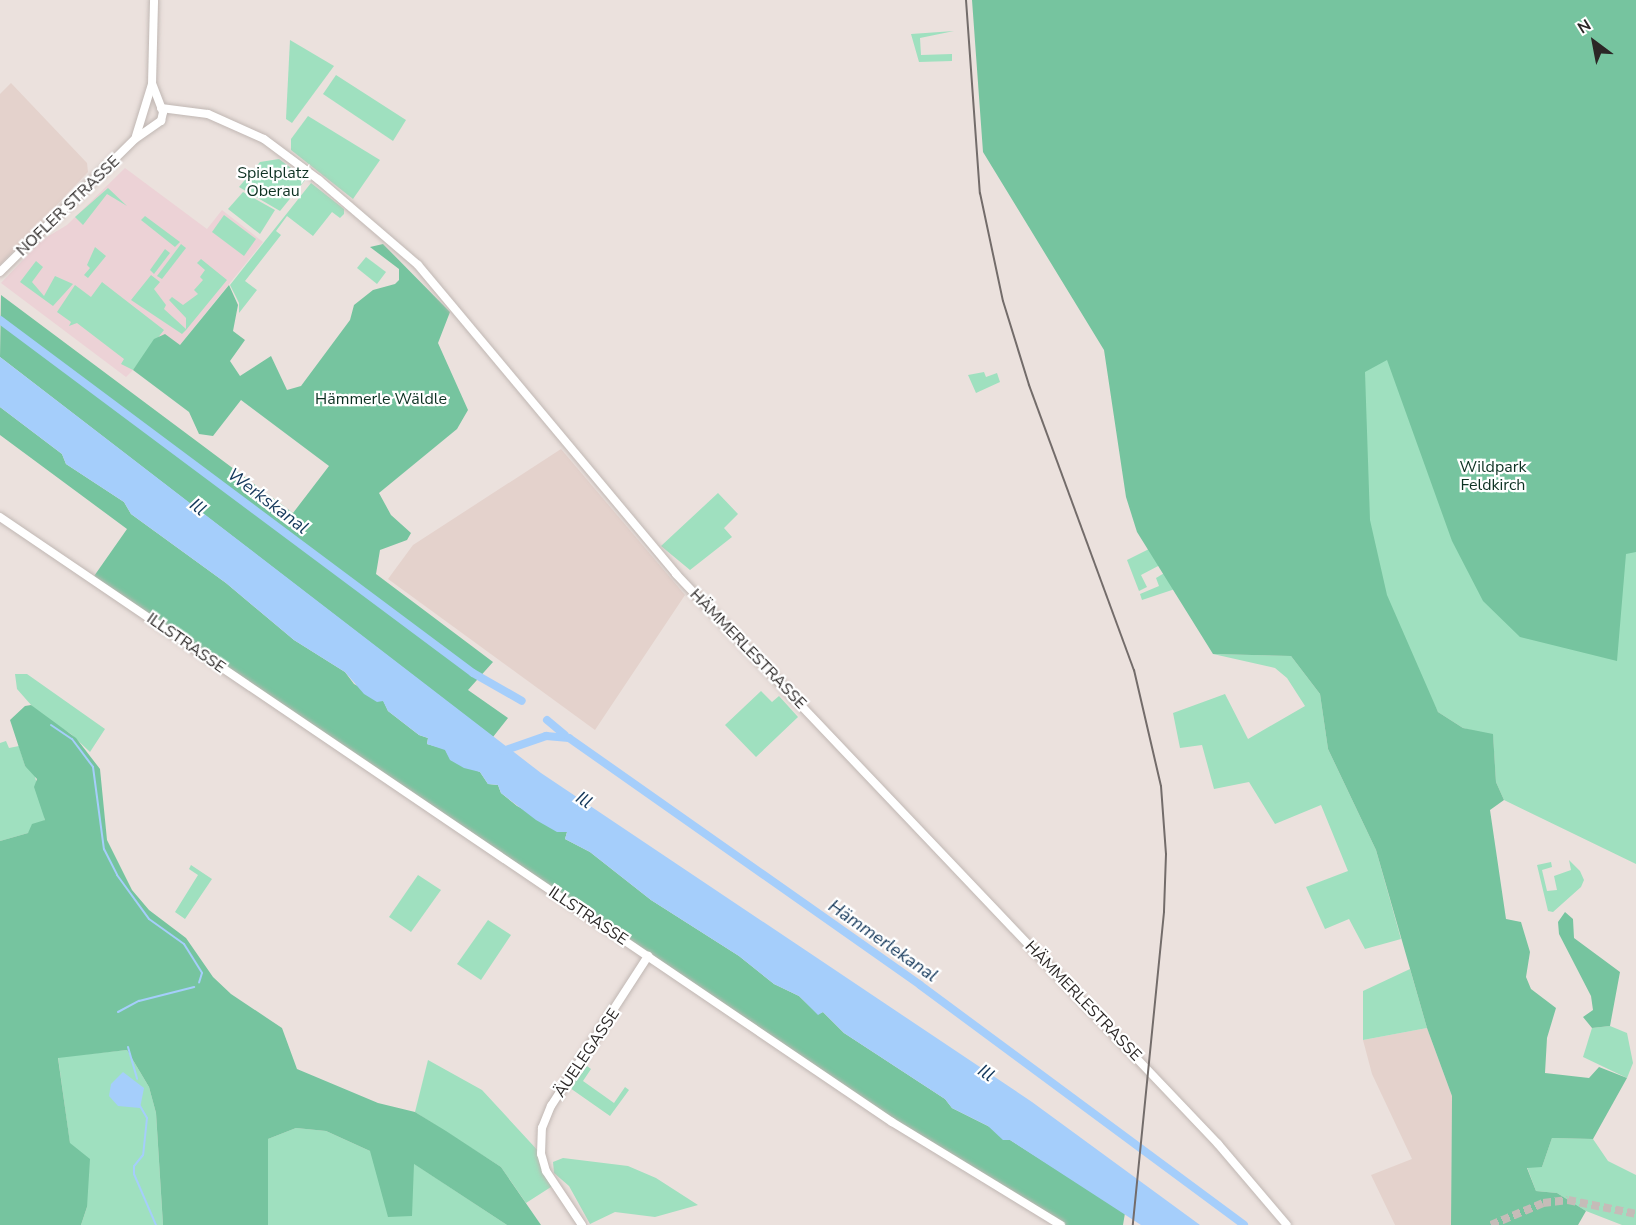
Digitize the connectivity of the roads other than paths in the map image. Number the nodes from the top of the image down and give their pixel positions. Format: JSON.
{"nodes":[{"id":1,"x":154,"y":0,"type":"edge"},
{"id":2,"x":152,"y":84,"type":"junction"},
{"id":3,"x":147,"y":106,"type":"junction"},
{"id":4,"x":161,"y":110,"type":"junction"},
{"id":5,"x":148,"y":122,"type":"junction"},
{"id":6,"x":0,"y":272,"type":"edge"},
{"id":7,"x":0,"y":517,"type":"edge"},
{"id":8,"x":648,"y":956,"type":"junction"},
{"id":9,"x":582,"y":1225,"type":"edge"},
{"id":10,"x":1061,"y":1225,"type":"edge"},
{"id":11,"x":1287,"y":1225,"type":"edge"}],
"edges":[{"from":1,"to":2,"type":"main road"},
{"from":2,"to":3,"type":"main road"},
{"from":2,"to":4,"type":"main road"},
{"from":3,"to":4,"type":"main road"},
{"from":3,"to":5,"type":"main road"},
{"from":4,"to":5,"type":"main road","name":"NOFLER STRASSE"},
{"from":4,"to":11,"type":"main road","name":"HÄMMERLESTRASSE"},
{"from":5,"to":6,"type":"main road","name":"NOFLER STRASSE"},
{"from":7,"to":8,"type":"main road","name":"ILLSTRASSE"},
{"from":8,"to":9,"type":"main road","name":"ÄUELEGASSE"},
{"from":8,"to":10,"type":"main road","name":"ILLSTRASSE"}]}
